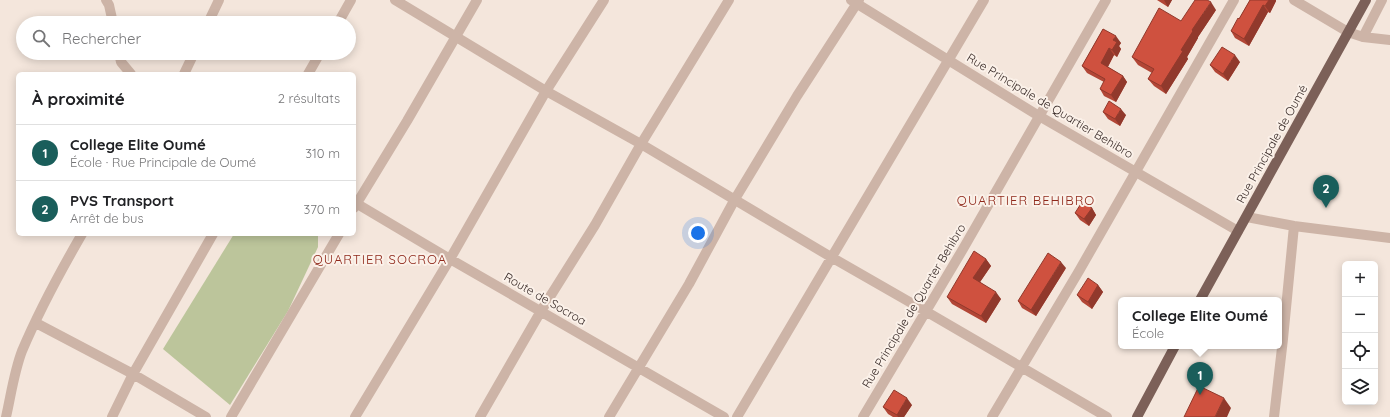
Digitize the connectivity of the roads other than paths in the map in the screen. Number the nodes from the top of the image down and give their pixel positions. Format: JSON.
{"nodes":[{"id":1,"x":106,"y":0,"type":"edge"},
{"id":2,"x":220,"y":0,"type":"edge"},
{"id":3,"x":351,"y":0,"type":"edge"},
{"id":4,"x":395,"y":0,"type":"edge"},
{"id":5,"x":477,"y":0,"type":"edge"},
{"id":6,"x":604,"y":0,"type":"edge"},
{"id":7,"x":729,"y":0,"type":"edge"},
{"id":8,"x":984,"y":0,"type":"edge"},
{"id":9,"x":1106,"y":0,"type":"edge"},
{"id":10,"x":1234,"y":0,"type":"edge"},
{"id":11,"x":1294,"y":0,"type":"edge"},
{"id":12,"x":1366,"y":0,"type":"edge"},
{"id":13,"x":1382,"y":0,"type":"edge"},
{"id":14,"x":855,"y":1,"type":"edge"},
{"id":15,"x":111,"y":16,"type":"edge"},
{"id":16,"x":212,"y":16,"type":"edge"},
{"id":17,"x":342,"y":16,"type":"edge"},
{"id":18,"x":1348,"y":32,"type":"junction"},
{"id":19,"x":456,"y":37,"type":"junction"},
{"id":20,"x":1363,"y":37,"type":"junction"},
{"id":21,"x":1390,"y":40,"type":"edge"},
{"id":22,"x":121,"y":60,"type":"edge"},
{"id":23,"x":191,"y":60,"type":"edge"},
{"id":24,"x":316,"y":60,"type":"edge"},
{"id":25,"x":948,"y":60,"type":"junction"},
{"id":26,"x":129,"y":72,"type":"edge"},
{"id":27,"x":185,"y":72,"type":"edge"},
{"id":28,"x":309,"y":72,"type":"edge"},
{"id":29,"x":546,"y":91,"type":"junction"},
{"id":30,"x":1039,"y":116,"type":"junction"},
{"id":31,"x":641,"y":144,"type":"junction"},
{"id":32,"x":1136,"y":172,"type":"junction"},
{"id":33,"x":735,"y":200,"type":"junction"},
{"id":34,"x":356,"y":202,"type":"edge"},
{"id":35,"x":356,"y":205,"type":"edge"},
{"id":36,"x":1247,"y":217,"type":"junction"},
{"id":37,"x":1294,"y":226,"type":"junction"},
{"id":38,"x":1238,"y":231,"type":"junction"},
{"id":39,"x":81,"y":236,"type":"edge"},
{"id":40,"x":212,"y":236,"type":"edge"},
{"id":41,"x":338,"y":236,"type":"edge"},
{"id":42,"x":1390,"y":238,"type":"edge"},
{"id":43,"x":831,"y":257,"type":"junction"},
{"id":44,"x":450,"y":259,"type":"junction"},
{"id":45,"x":1202,"y":297,"type":"edge"},
{"id":46,"x":541,"y":311,"type":"junction"},
{"id":47,"x":927,"y":312,"type":"junction"},
{"id":48,"x":36,"y":323,"type":"junction"},
{"id":49,"x":1173,"y":349,"type":"edge"},
{"id":50,"x":638,"y":367,"type":"junction"},
{"id":51,"x":1023,"y":367,"type":"junction"},
{"id":52,"x":133,"y":374,"type":"junction"},
{"id":53,"x":6,"y":417,"type":"edge"},
{"id":54,"x":112,"y":417,"type":"edge"},
{"id":55,"x":206,"y":417,"type":"edge"},
{"id":56,"x":231,"y":417,"type":"edge"},
{"id":57,"x":355,"y":417,"type":"edge"},
{"id":58,"x":480,"y":417,"type":"edge"},
{"id":59,"x":609,"y":417,"type":"edge"},
{"id":60,"x":724,"y":417,"type":"edge"},
{"id":61,"x":737,"y":417,"type":"edge"},
{"id":62,"x":863,"y":417,"type":"edge"},
{"id":63,"x":992,"y":417,"type":"edge"},
{"id":64,"x":1107,"y":417,"type":"edge"},
{"id":65,"x":1137,"y":417,"type":"edge"},
{"id":66,"x":1274,"y":417,"type":"edge"}],
"edges":[{"from":1,"to":15,"type":"street"},
{"from":2,"to":16,"type":"street"},
{"from":3,"to":17,"type":"street"},
{"from":4,"to":19,"type":"street"},
{"from":5,"to":19,"type":"street"},
{"from":6,"to":29,"type":"street"},
{"from":7,"to":31,"type":"street"},
{"from":8,"to":25,"type":"street"},
{"from":9,"to":30,"type":"street","name":"Rue Principale de Quarter Behibro"},
{"from":10,"to":32,"type":"street"},
{"from":11,"to":18,"type":"street"},
{"from":12,"to":18,"type":"main road","name":"Rue Principale de Oumé"},
{"from":13,"to":20,"type":"street"},
{"from":14,"to":25,"type":"street","name":"Rue Principale de Quartier Behibro"},
{"from":14,"to":33,"type":"street"},
{"from":18,"to":20,"type":"street"},
{"from":18,"to":36,"type":"main road","name":"Rue Principale de Oumé"},
{"from":19,"to":29,"type":"street"},
{"from":19,"to":34,"type":"street"},
{"from":20,"to":21,"type":"street"},
{"from":22,"to":26,"type":"street"},
{"from":23,"to":27,"type":"street"},
{"from":24,"to":28,"type":"street"},
{"from":25,"to":30,"type":"street","name":"Rue Principale de Quartier Behibro"},
{"from":25,"to":43,"type":"street"},
{"from":29,"to":31,"type":"street"},
{"from":29,"to":44,"type":"street"},
{"from":30,"to":32,"type":"street","name":"Rue Principale de Quartier Behibro"},
{"from":30,"to":47,"type":"street","name":"Rue Principale de Quarter Behibro"},
{"from":31,"to":33,"type":"street"},
{"from":31,"to":46,"type":"street"},
{"from":32,"to":38,"type":"street","name":"Rue Principale de Quartier Behibro"},
{"from":32,"to":51,"type":"street"},
{"from":33,"to":43,"type":"street"},
{"from":33,"to":50,"type":"street"},
{"from":35,"to":44,"type":"street","name":"Route de Socroa"},
{"from":36,"to":37,"type":"street"},
{"from":36,"to":38,"type":"main road","name":"Rue Principale de Oumé"},
{"from":37,"to":42,"type":"street"},
{"from":37,"to":66,"type":"street"},
{"from":38,"to":45,"type":"main road","name":"Rue Principale de Oumé"},
{"from":39,"to":48,"type":"street"},
{"from":40,"to":52,"type":"street"},
{"from":41,"to":56,"type":"street"},
{"from":43,"to":47,"type":"street"},
{"from":43,"to":61,"type":"street"},
{"from":44,"to":46,"type":"street","name":"Route de Socroa"},
{"from":44,"to":57,"type":"street"},
{"from":46,"to":50,"type":"street","name":"Route de Socroa"},
{"from":46,"to":58,"type":"street"},
{"from":47,"to":51,"type":"street"},
{"from":47,"to":62,"type":"street","name":"Rue Principale de Quarter Behibro"},
{"from":48,"to":52,"type":"street"},
{"from":48,"to":53,"type":"street"},
{"from":49,"to":65,"type":"main road"},
{"from":50,"to":59,"type":"street"},
{"from":50,"to":60,"type":"street","name":"Route de Socroa"},
{"from":51,"to":63,"type":"street"},
{"from":51,"to":64,"type":"street"},
{"from":52,"to":54,"type":"street"},
{"from":52,"to":55,"type":"street"}]}
